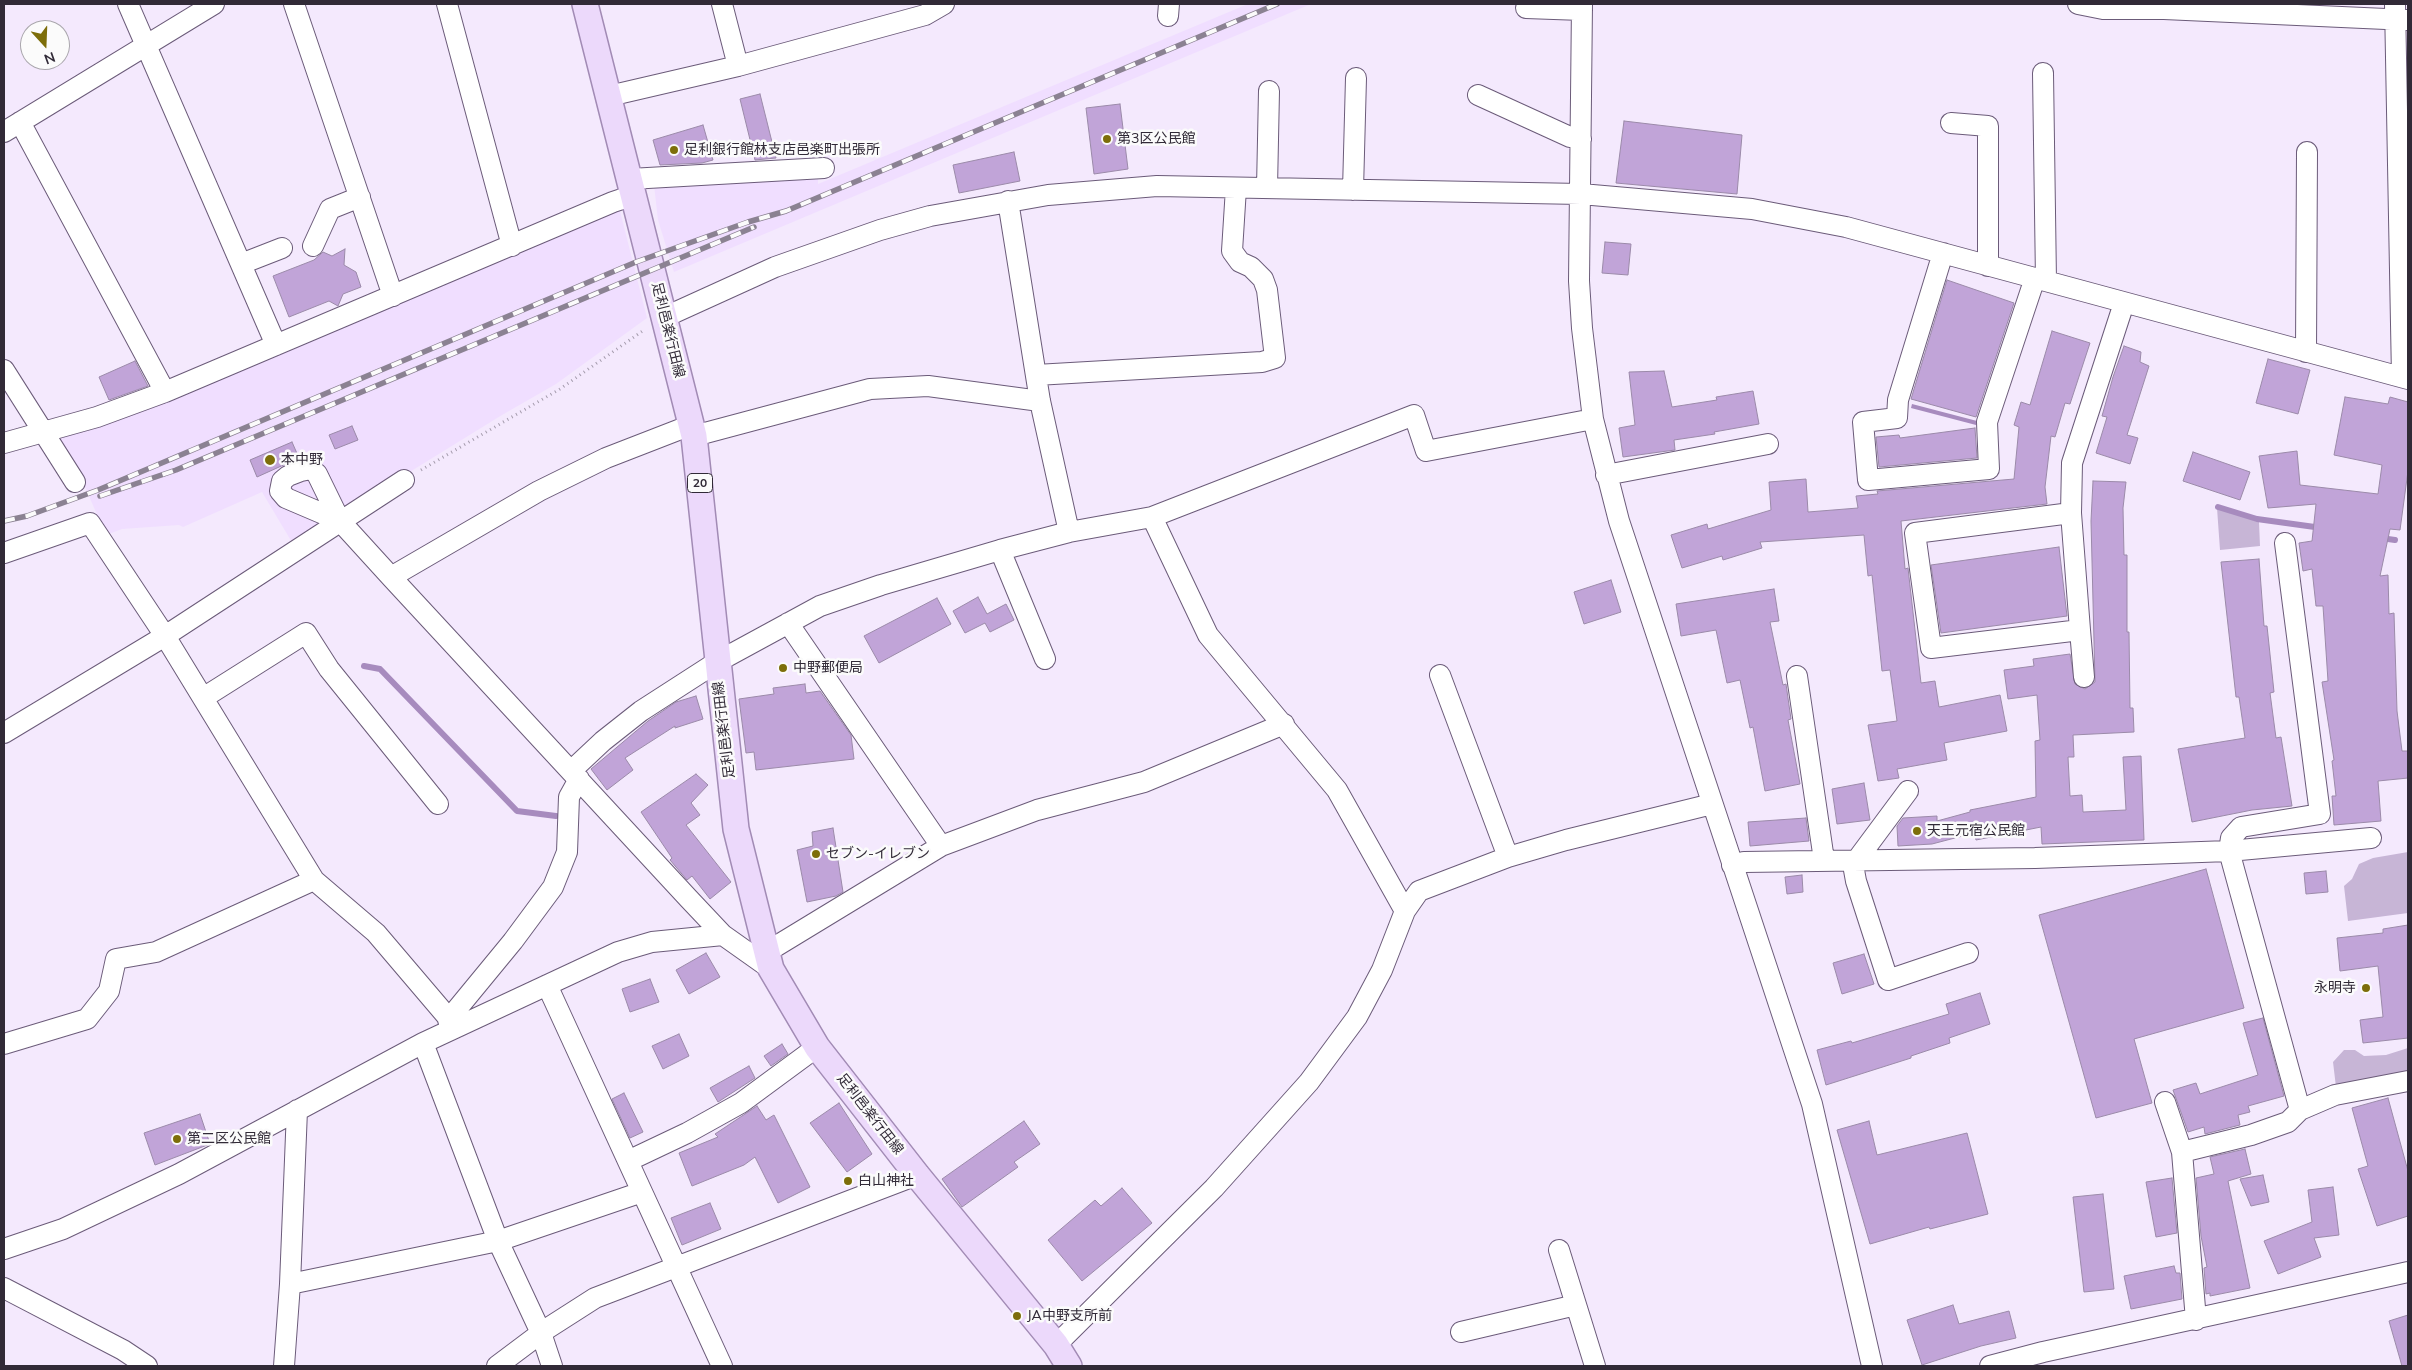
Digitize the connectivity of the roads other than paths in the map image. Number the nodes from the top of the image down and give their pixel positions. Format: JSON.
{"nodes":[{"id":1,"x":128,"y":4,"type":"edge"},
{"id":2,"x":214,"y":4,"type":"edge"},
{"id":3,"x":294,"y":4,"type":"edge"},
{"id":4,"x":447,"y":4,"type":"edge"},
{"id":5,"x":585,"y":4,"type":"edge"},
{"id":6,"x":722,"y":4,"type":"edge"},
{"id":7,"x":944,"y":4,"type":"edge"},
{"id":8,"x":2078,"y":4,"type":"edge"},
{"id":9,"x":2164,"y":6,"type":"edge"},
{"id":10,"x":1582,"y":7,"type":"edge"},
{"id":11,"x":1526,"y":8,"type":"dead end"},
{"id":12,"x":2399,"y":14,"type":"edge"},
{"id":13,"x":147,"y":45,"type":"junction"},
{"id":14,"x":738,"y":66,"type":"junction"},
{"id":15,"x":2043,"y":73,"type":"dead end"},
{"id":16,"x":1356,"y":78,"type":"dead end"},
{"id":17,"x":1269,"y":91,"type":"dead end"},
{"id":18,"x":1478,"y":95,"type":"dead end"},
{"id":19,"x":609,"y":96,"type":"junction"},
{"id":20,"x":1950,"y":123,"type":"dead end"},
{"id":21,"x":12,"y":127,"type":"edge"},
{"id":22,"x":1581,"y":139,"type":"junction"},
{"id":23,"x":2307,"y":152,"type":"dead end"},
{"id":24,"x":824,"y":168,"type":"dead end"},
{"id":25,"x":632,"y":187,"type":"junction"},
{"id":26,"x":1236,"y":188,"type":"junction"},
{"id":27,"x":1267,"y":188,"type":"junction"},
{"id":28,"x":1353,"y":190,"type":"junction"},
{"id":29,"x":1581,"y":194,"type":"junction"},
{"id":30,"x":360,"y":197,"type":"junction"},
{"id":31,"x":1008,"y":201,"type":"junction"},
{"id":32,"x":313,"y":246,"type":"dead end"},
{"id":33,"x":512,"y":246,"type":"junction"},
{"id":34,"x":282,"y":248,"type":"dead end"},
{"id":35,"x":1943,"y":253,"type":"junction"},
{"id":36,"x":241,"y":264,"type":"junction"},
{"id":37,"x":1988,"y":266,"type":"junction"},
{"id":38,"x":2040,"y":280,"type":"junction"},
{"id":39,"x":393,"y":296,"type":"junction"},
{"id":40,"x":2124,"y":303,"type":"junction"},
{"id":41,"x":656,"y":322,"type":"junction"},
{"id":42,"x":276,"y":344,"type":"junction"},
{"id":43,"x":2306,"y":352,"type":"junction"},
{"id":44,"x":4,"y":370,"type":"edge"},
{"id":45,"x":1036,"y":375,"type":"junction"},
{"id":46,"x":2405,"y":378,"type":"edge"},
{"id":47,"x":164,"y":392,"type":"junction"},
{"id":48,"x":1040,"y":401,"type":"junction"},
{"id":49,"x":1594,"y":419,"type":"junction"},
{"id":50,"x":693,"y":431,"type":"junction"},
{"id":51,"x":46,"y":432,"type":"junction"},
{"id":52,"x":4,"y":443,"type":"edge"},
{"id":53,"x":1768,"y":444,"type":"dead end"},
{"id":54,"x":1606,"y":475,"type":"junction"},
{"id":55,"x":404,"y":480,"type":"road end"},
{"id":56,"x":75,"y":482,"type":"dead end"},
{"id":57,"x":2071,"y":513,"type":"junction"},
{"id":58,"x":1152,"y":517,"type":"junction"},
{"id":59,"x":340,"y":521,"type":"junction"},
{"id":60,"x":1069,"y":532,"type":"junction"},
{"id":61,"x":2285,"y":543,"type":"dead end"},
{"id":62,"x":1000,"y":550,"type":"junction"},
{"id":63,"x":4,"y":553,"type":"edge"},
{"id":64,"x":391,"y":577,"type":"junction"},
{"id":65,"x":788,"y":623,"type":"junction"},
{"id":66,"x":2080,"y":630,"type":"junction"},
{"id":67,"x":165,"y":636,"type":"junction"},
{"id":68,"x":1045,"y":659,"type":"dead end"},
{"id":69,"x":716,"y":662,"type":"junction"},
{"id":70,"x":1440,"y":674,"type":"dead end"},
{"id":71,"x":1797,"y":676,"type":"dead end"},
{"id":72,"x":2084,"y":678,"type":"dead end"},
{"id":73,"x":203,"y":698,"type":"junction"},
{"id":74,"x":1284,"y":724,"type":"junction"},
{"id":75,"x":4,"y":733,"type":"edge"},
{"id":76,"x":575,"y":775,"type":"junction"},
{"id":77,"x":1908,"y":791,"type":"dead end"},
{"id":78,"x":438,"y":804,"type":"dead end"},
{"id":79,"x":1712,"y":804,"type":"junction"},
{"id":80,"x":2371,"y":838,"type":"dead end"},
{"id":81,"x":941,"y":846,"type":"junction"},
{"id":82,"x":2230,"y":851,"type":"junction"},
{"id":83,"x":1508,"y":857,"type":"junction"},
{"id":84,"x":1824,"y":860,"type":"junction"},
{"id":85,"x":1856,"y":860,"type":"junction"},
{"id":86,"x":1732,"y":865,"type":"junction"},
{"id":87,"x":314,"y":880,"type":"junction"},
{"id":88,"x":1405,"y":911,"type":"junction"},
{"id":89,"x":724,"y":935,"type":"junction"},
{"id":90,"x":1968,"y":953,"type":"dead end"},
{"id":91,"x":768,"y":961,"type":"junction"},
{"id":92,"x":547,"y":985,"type":"junction"},
{"id":93,"x":452,"y":1024,"type":"junction"},
{"id":94,"x":423,"y":1043,"type":"junction"},
{"id":95,"x":4,"y":1044,"type":"edge"},
{"id":96,"x":817,"y":1047,"type":"junction"},
{"id":97,"x":2408,"y":1081,"type":"edge"},
{"id":98,"x":2165,"y":1102,"type":"dead end"},
{"id":99,"x":297,"y":1110,"type":"junction"},
{"id":100,"x":2300,"y":1110,"type":"junction"},
{"id":101,"x":2182,"y":1152,"type":"junction"},
{"id":102,"x":628,"y":1161,"type":"junction"},
{"id":103,"x":917,"y":1175,"type":"junction"},
{"id":104,"x":642,"y":1192,"type":"junction"},
{"id":105,"x":498,"y":1241,"type":"junction"},
{"id":106,"x":4,"y":1249,"type":"edge"},
{"id":107,"x":1559,"y":1250,"type":"dead end"},
{"id":108,"x":678,"y":1267,"type":"junction"},
{"id":109,"x":2408,"y":1272,"type":"edge"},
{"id":110,"x":290,"y":1284,"type":"junction"},
{"id":111,"x":4,"y":1288,"type":"edge"},
{"id":112,"x":1576,"y":1305,"type":"junction"},
{"id":113,"x":2196,"y":1320,"type":"junction"},
{"id":114,"x":1461,"y":1332,"type":"dead end"},
{"id":115,"x":541,"y":1333,"type":"junction"},
{"id":116,"x":1056,"y":1345,"type":"junction"},
{"id":117,"x":147,"y":1366,"type":"edge"},
{"id":118,"x":284,"y":1366,"type":"edge"},
{"id":119,"x":497,"y":1366,"type":"edge"},
{"id":120,"x":552,"y":1366,"type":"edge"},
{"id":121,"x":722,"y":1366,"type":"edge"},
{"id":122,"x":1069,"y":1366,"type":"edge"},
{"id":123,"x":1595,"y":1366,"type":"edge"},
{"id":124,"x":1872,"y":1366,"type":"edge"},
{"id":125,"x":1990,"y":1366,"type":"edge"}],
"edges":[{"from":1,"to":13,"type":"street"},
{"from":2,"to":13,"type":"street"},
{"from":3,"to":30,"type":"street"},
{"from":4,"to":33,"type":"street"},
{"from":5,"to":19,"type":"main road","name":"足利邑楽行田線","number":"20"},
{"from":6,"to":14,"type":"street"},
{"from":7,"to":14,"type":"street"},
{"from":8,"to":9,"type":"street"},
{"from":9,"to":12,"type":"street"},
{"from":10,"to":11,"type":"street"},
{"from":10,"to":22,"type":"street"},
{"from":12,"to":46,"type":"street"},
{"from":13,"to":21,"type":"street"},
{"from":13,"to":36,"type":"street"},
{"from":14,"to":19,"type":"street"},
{"from":15,"to":38,"type":"street"},
{"from":16,"to":28,"type":"street"},
{"from":17,"to":27,"type":"street"},
{"from":18,"to":22,"type":"street"},
{"from":19,"to":25,"type":"main road","name":"足利邑楽行田線","number":"20"},
{"from":20,"to":37,"type":"street"},
{"from":21,"to":47,"type":"street"},
{"from":22,"to":29,"type":"street"},
{"from":23,"to":43,"type":"street"},
{"from":24,"to":25,"type":"street"},
{"from":25,"to":33,"type":"street"},
{"from":25,"to":41,"type":"main road","name":"足利邑楽行田線","number":"20"},
{"from":26,"to":27,"type":"street"},
{"from":26,"to":31,"type":"street"},
{"from":26,"to":45,"type":"street"},
{"from":27,"to":28,"type":"street"},
{"from":28,"to":29,"type":"street"},
{"from":29,"to":35,"type":"street"},
{"from":29,"to":49,"type":"street"},
{"from":30,"to":32,"type":"street"},
{"from":30,"to":39,"type":"street"},
{"from":31,"to":41,"type":"street"},
{"from":31,"to":45,"type":"street"},
{"from":33,"to":39,"type":"street"},
{"from":34,"to":36,"type":"street"},
{"from":35,"to":37,"type":"street"},
{"from":35,"to":38,"type":"street"},
{"from":36,"to":42,"type":"street"},
{"from":37,"to":38,"type":"street"},
{"from":38,"to":40,"type":"street"},
{"from":39,"to":42,"type":"street"},
{"from":40,"to":43,"type":"street"},
{"from":40,"to":57,"type":"street"},
{"from":41,"to":50,"type":"main road","name":"足利邑楽行田線","number":"20"},
{"from":42,"to":47,"type":"street"},
{"from":43,"to":46,"type":"street"},
{"from":44,"to":51,"type":"street"},
{"from":45,"to":48,"type":"street"},
{"from":47,"to":51,"type":"street"},
{"from":48,"to":50,"type":"street"},
{"from":48,"to":60,"type":"street"},
{"from":49,"to":54,"type":"street"},
{"from":49,"to":58,"type":"street"},
{"from":50,"to":64,"type":"street"},
{"from":50,"to":69,"type":"main road","name":"足利邑楽行田線","number":"20"},
{"from":51,"to":52,"type":"street"},
{"from":51,"to":56,"type":"street"},
{"from":53,"to":54,"type":"street"},
{"from":54,"to":79,"type":"street"},
{"from":55,"to":59,"type":"street"},
{"from":57,"to":66,"type":"street"},
{"from":57,"to":66,"type":"street"},
{"from":58,"to":60,"type":"street"},
{"from":58,"to":74,"type":"street"},
{"from":59,"to":64,"type":"street"},
{"from":59,"to":67,"type":"street"},
{"from":60,"to":62,"type":"street"},
{"from":61,"to":82,"type":"street"},
{"from":62,"to":65,"type":"street"},
{"from":62,"to":68,"type":"street"},
{"from":63,"to":67,"type":"street"},
{"from":64,"to":76,"type":"street"},
{"from":65,"to":69,"type":"street"},
{"from":65,"to":81,"type":"street"},
{"from":66,"to":72,"type":"street"},
{"from":67,"to":73,"type":"street"},
{"from":67,"to":75,"type":"street"},
{"from":69,"to":76,"type":"street"},
{"from":69,"to":91,"type":"main road","name":"足利邑楽行田線","number":"20"},
{"from":70,"to":83,"type":"street"},
{"from":71,"to":84,"type":"street"},
{"from":73,"to":78,"type":"street"},
{"from":73,"to":87,"type":"street"},
{"from":74,"to":81,"type":"street"},
{"from":74,"to":88,"type":"street"},
{"from":76,"to":89,"type":"street"},
{"from":76,"to":93,"type":"street"},
{"from":77,"to":85,"type":"street"},
{"from":79,"to":83,"type":"street"},
{"from":79,"to":86,"type":"street"},
{"from":80,"to":82,"type":"street"},
{"from":81,"to":91,"type":"street"},
{"from":82,"to":85,"type":"street"},
{"from":82,"to":100,"type":"street"},
{"from":83,"to":88,"type":"street"},
{"from":84,"to":85,"type":"street"},
{"from":84,"to":86,"type":"street"},
{"from":85,"to":90,"type":"street"},
{"from":86,"to":124,"type":"street"},
{"from":87,"to":93,"type":"street"},
{"from":87,"to":95,"type":"street"},
{"from":88,"to":116,"type":"street"},
{"from":89,"to":91,"type":"street"},
{"from":89,"to":92,"type":"street"},
{"from":91,"to":96,"type":"main road","name":"足利邑楽行田線","number":"20"},
{"from":92,"to":93,"type":"street"},
{"from":92,"to":102,"type":"street"},
{"from":93,"to":94,"type":"street"},
{"from":94,"to":99,"type":"street"},
{"from":94,"to":105,"type":"street"},
{"from":96,"to":102,"type":"street"},
{"from":96,"to":103,"type":"main road","name":"足利邑楽行田線","number":"20"},
{"from":97,"to":100,"type":"street"},
{"from":98,"to":101,"type":"street"},
{"from":99,"to":106,"type":"street"},
{"from":99,"to":110,"type":"street"},
{"from":100,"to":101,"type":"street"},
{"from":101,"to":113,"type":"street"},
{"from":102,"to":104,"type":"street"},
{"from":103,"to":108,"type":"street"},
{"from":103,"to":116,"type":"main road","name":"足利邑楽行田線","number":"20"},
{"from":104,"to":105,"type":"street"},
{"from":104,"to":108,"type":"street"},
{"from":105,"to":110,"type":"street"},
{"from":105,"to":115,"type":"street"},
{"from":107,"to":112,"type":"street"},
{"from":108,"to":115,"type":"street"},
{"from":108,"to":121,"type":"street"},
{"from":109,"to":113,"type":"street"},
{"from":110,"to":118,"type":"street"},
{"from":111,"to":117,"type":"street"},
{"from":112,"to":114,"type":"street"},
{"from":112,"to":123,"type":"street"},
{"from":113,"to":125,"type":"street"},
{"from":115,"to":119,"type":"street"},
{"from":115,"to":120,"type":"street"},
{"from":116,"to":122,"type":"main road","name":"足利邑楽行田線","number":"20"}]}
